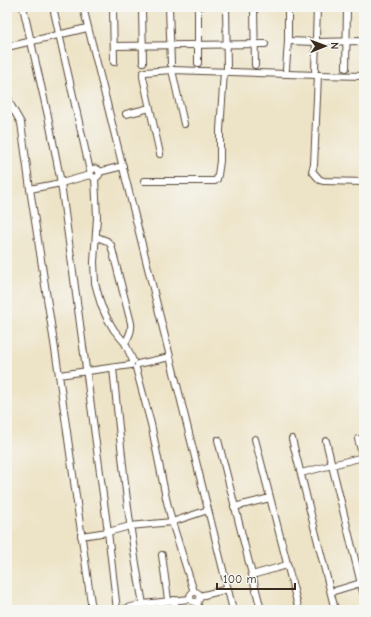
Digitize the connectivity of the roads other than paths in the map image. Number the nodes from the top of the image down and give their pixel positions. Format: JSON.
{"nodes":[{"id":1,"x":23,"y":7,"type":"edge"},
{"id":2,"x":53,"y":7,"type":"edge"},
{"id":3,"x":83,"y":7,"type":"edge"},
{"id":4,"x":113,"y":7,"type":"edge"},
{"id":5,"x":142,"y":7,"type":"edge"},
{"id":6,"x":169,"y":7,"type":"edge"},
{"id":7,"x":198,"y":7,"type":"edge"},
{"id":8,"x":226,"y":7,"type":"edge"},
{"id":9,"x":254,"y":7,"type":"edge"},
{"id":10,"x":288,"y":7,"type":"edge"},
{"id":11,"x":317,"y":7,"type":"edge"},
{"id":12,"x":347,"y":7,"type":"edge"},
{"id":13,"x":87,"y":28,"type":"junction"},
{"id":14,"x":59,"y":35,"type":"junction"},
{"id":15,"x":31,"y":41,"type":"junction"},
{"id":16,"x":288,"y":41,"type":"junction"},
{"id":17,"x":346,"y":41,"type":"junction"},
{"id":18,"x":364,"y":41,"type":"edge"},
{"id":19,"x":316,"y":42,"type":"junction"},
{"id":20,"x":255,"y":44,"type":"junction"},
{"id":21,"x":265,"y":44,"type":"dead end"},
{"id":22,"x":171,"y":45,"type":"junction"},
{"id":23,"x":199,"y":45,"type":"junction"},
{"id":24,"x":227,"y":45,"type":"junction"},
{"id":25,"x":114,"y":46,"type":"junction"},
{"id":26,"x":143,"y":46,"type":"junction"},
{"id":27,"x":7,"y":47,"type":"edge"},
{"id":28,"x":114,"y":62,"type":"dead end"},
{"id":29,"x":144,"y":62,"type":"dead end"},
{"id":30,"x":198,"y":64,"type":"dead end"},
{"id":31,"x":255,"y":65,"type":"dead end"},
{"id":32,"x":171,"y":67,"type":"junction"},
{"id":33,"x":346,"y":68,"type":"dead end"},
{"id":34,"x":286,"y":69,"type":"dead end"},
{"id":35,"x":225,"y":70,"type":"junction"},
{"id":36,"x":316,"y":72,"type":"junction"},
{"id":37,"x":364,"y":76,"type":"edge"},
{"id":38,"x":7,"y":88,"type":"edge"},
{"id":39,"x":150,"y":108,"type":"junction"},
{"id":40,"x":126,"y":114,"type":"dead end"},
{"id":41,"x":184,"y":124,"type":"dead end"},
{"id":42,"x":160,"y":154,"type":"dead end"},
{"id":43,"x":123,"y":166,"type":"junction"},
{"id":44,"x":92,"y":174,"type":"junction"},
{"id":45,"x":144,"y":181,"type":"dead end"},
{"id":46,"x":364,"y":182,"type":"edge"},
{"id":47,"x":61,"y":183,"type":"junction"},
{"id":48,"x":30,"y":189,"type":"junction"},
{"id":49,"x":96,"y":237,"type":"junction"},
{"id":50,"x":125,"y":343,"type":"junction"},
{"id":51,"x":170,"y":357,"type":"junction"},
{"id":52,"x":134,"y":364,"type":"junction"},
{"id":53,"x":113,"y":368,"type":"junction"},
{"id":54,"x":86,"y":371,"type":"junction"},
{"id":55,"x":59,"y":375,"type":"junction"},
{"id":56,"x":255,"y":439,"type":"dead end"},
{"id":57,"x":292,"y":439,"type":"dead end"},
{"id":58,"x":358,"y":439,"type":"dead end"},
{"id":59,"x":218,"y":440,"type":"dead end"},
{"id":60,"x":326,"y":441,"type":"dead end"},
{"id":61,"x":363,"y":460,"type":"edge"},
{"id":62,"x":332,"y":465,"type":"junction"},
{"id":63,"x":301,"y":473,"type":"junction"},
{"id":64,"x":270,"y":498,"type":"junction"},
{"id":65,"x":234,"y":507,"type":"junction"},
{"id":66,"x":208,"y":510,"type":"junction"},
{"id":67,"x":172,"y":522,"type":"junction"},
{"id":68,"x":130,"y":526,"type":"junction"},
{"id":69,"x":108,"y":532,"type":"junction"},
{"id":70,"x":81,"y":536,"type":"junction"},
{"id":71,"x":162,"y":555,"type":"dead end"},
{"id":72,"x":287,"y":565,"type":"junction"},
{"id":73,"x":252,"y":575,"type":"junction"},
{"id":74,"x":362,"y":583,"type":"edge"},
{"id":75,"x":228,"y":589,"type":"junction"},
{"id":76,"x":194,"y":592,"type":"junction"},
{"id":77,"x":331,"y":592,"type":"junction"},
{"id":78,"x":364,"y":596,"type":"edge"},
{"id":79,"x":190,"y":598,"type":"junction"},
{"id":80,"x":199,"y":599,"type":"junction"},
{"id":81,"x":171,"y":600,"type":"junction"},
{"id":82,"x":146,"y":606,"type":"edge"},
{"id":83,"x":92,"y":610,"type":"edge"},
{"id":84,"x":119,"y":610,"type":"edge"},
{"id":85,"x":176,"y":610,"type":"edge"},
{"id":86,"x":199,"y":610,"type":"edge"},
{"id":87,"x":233,"y":610,"type":"edge"},
{"id":88,"x":260,"y":610,"type":"edge"},
{"id":89,"x":299,"y":610,"type":"edge"},
{"id":90,"x":335,"y":610,"type":"edge"}],
"edges":[{"from":1,"to":15,"type":"street"},
{"from":2,"to":14,"type":"street"},
{"from":3,"to":13,"type":"street"},
{"from":4,"to":25,"type":"street"},
{"from":5,"to":26,"type":"street"},
{"from":6,"to":22,"type":"street"},
{"from":7,"to":23,"type":"street"},
{"from":8,"to":24,"type":"street"},
{"from":9,"to":20,"type":"street"},
{"from":10,"to":16,"type":"street"},
{"from":11,"to":19,"type":"street"},
{"from":12,"to":17,"type":"street"},
{"from":13,"to":14,"type":"street"},
{"from":13,"to":43,"type":"street"},
{"from":14,"to":15,"type":"street"},
{"from":14,"to":44,"type":"street"},
{"from":15,"to":27,"type":"street"},
{"from":15,"to":47,"type":"street"},
{"from":16,"to":19,"type":"street"},
{"from":16,"to":34,"type":"street"},
{"from":17,"to":18,"type":"street"},
{"from":17,"to":19,"type":"street"},
{"from":17,"to":33,"type":"street"},
{"from":19,"to":36,"type":"street"},
{"from":20,"to":21,"type":"street"},
{"from":20,"to":24,"type":"street"},
{"from":20,"to":31,"type":"street"},
{"from":22,"to":23,"type":"street"},
{"from":22,"to":26,"type":"street"},
{"from":22,"to":32,"type":"street"},
{"from":23,"to":24,"type":"street"},
{"from":23,"to":30,"type":"street"},
{"from":24,"to":35,"type":"street"},
{"from":25,"to":26,"type":"street"},
{"from":25,"to":28,"type":"street"},
{"from":26,"to":29,"type":"street"},
{"from":32,"to":35,"type":"street"},
{"from":32,"to":39,"type":"street"},
{"from":32,"to":41,"type":"street"},
{"from":35,"to":36,"type":"street"},
{"from":35,"to":45,"type":"street"},
{"from":36,"to":37,"type":"street"},
{"from":36,"to":46,"type":"street"},
{"from":38,"to":48,"type":"street"},
{"from":39,"to":40,"type":"street"},
{"from":39,"to":42,"type":"street"},
{"from":43,"to":44,"type":"street"},
{"from":43,"to":51,"type":"street"},
{"from":44,"to":47,"type":"street"},
{"from":44,"to":49,"type":"street"},
{"from":47,"to":48,"type":"street"},
{"from":47,"to":54,"type":"street"},
{"from":48,"to":55,"type":"street"},
{"from":49,"to":50,"type":"street"},
{"from":49,"to":50,"type":"street"},
{"from":50,"to":52,"type":"street"},
{"from":51,"to":52,"type":"street"},
{"from":51,"to":66,"type":"street"},
{"from":52,"to":53,"type":"street"},
{"from":52,"to":67,"type":"street"},
{"from":53,"to":54,"type":"street"},
{"from":53,"to":68,"type":"street"},
{"from":54,"to":55,"type":"street"},
{"from":54,"to":69,"type":"street"},
{"from":55,"to":70,"type":"street"},
{"from":56,"to":64,"type":"street"},
{"from":57,"to":63,"type":"street"},
{"from":58,"to":61,"type":"street"},
{"from":59,"to":65,"type":"street"},
{"from":60,"to":62,"type":"street"},
{"from":61,"to":62,"type":"street"},
{"from":62,"to":63,"type":"street"},
{"from":62,"to":74,"type":"street"},
{"from":63,"to":77,"type":"street"},
{"from":64,"to":65,"type":"street"},
{"from":64,"to":72,"type":"street"},
{"from":65,"to":73,"type":"street"},
{"from":66,"to":67,"type":"street"},
{"from":66,"to":75,"type":"street"},
{"from":67,"to":68,"type":"street"},
{"from":67,"to":76,"type":"street"},
{"from":68,"to":69,"type":"street"},
{"from":68,"to":82,"type":"street"},
{"from":69,"to":70,"type":"street"},
{"from":69,"to":84,"type":"street"},
{"from":70,"to":83,"type":"street"},
{"from":71,"to":81,"type":"street"},
{"from":72,"to":73,"type":"street"},
{"from":72,"to":89,"type":"street"},
{"from":73,"to":88,"type":"street"},
{"from":74,"to":77,"type":"street"},
{"from":74,"to":78,"type":"street"},
{"from":75,"to":80,"type":"street"},
{"from":75,"to":87,"type":"street"},
{"from":76,"to":79,"type":"street"},
{"from":76,"to":80,"type":"street"},
{"from":77,"to":90,"type":"street"},
{"from":79,"to":80,"type":"street"},
{"from":79,"to":81,"type":"street"},
{"from":80,"to":86,"type":"street"},
{"from":81,"to":82,"type":"street"},
{"from":81,"to":85,"type":"street"},
{"from":82,"to":84,"type":"street"}]}
